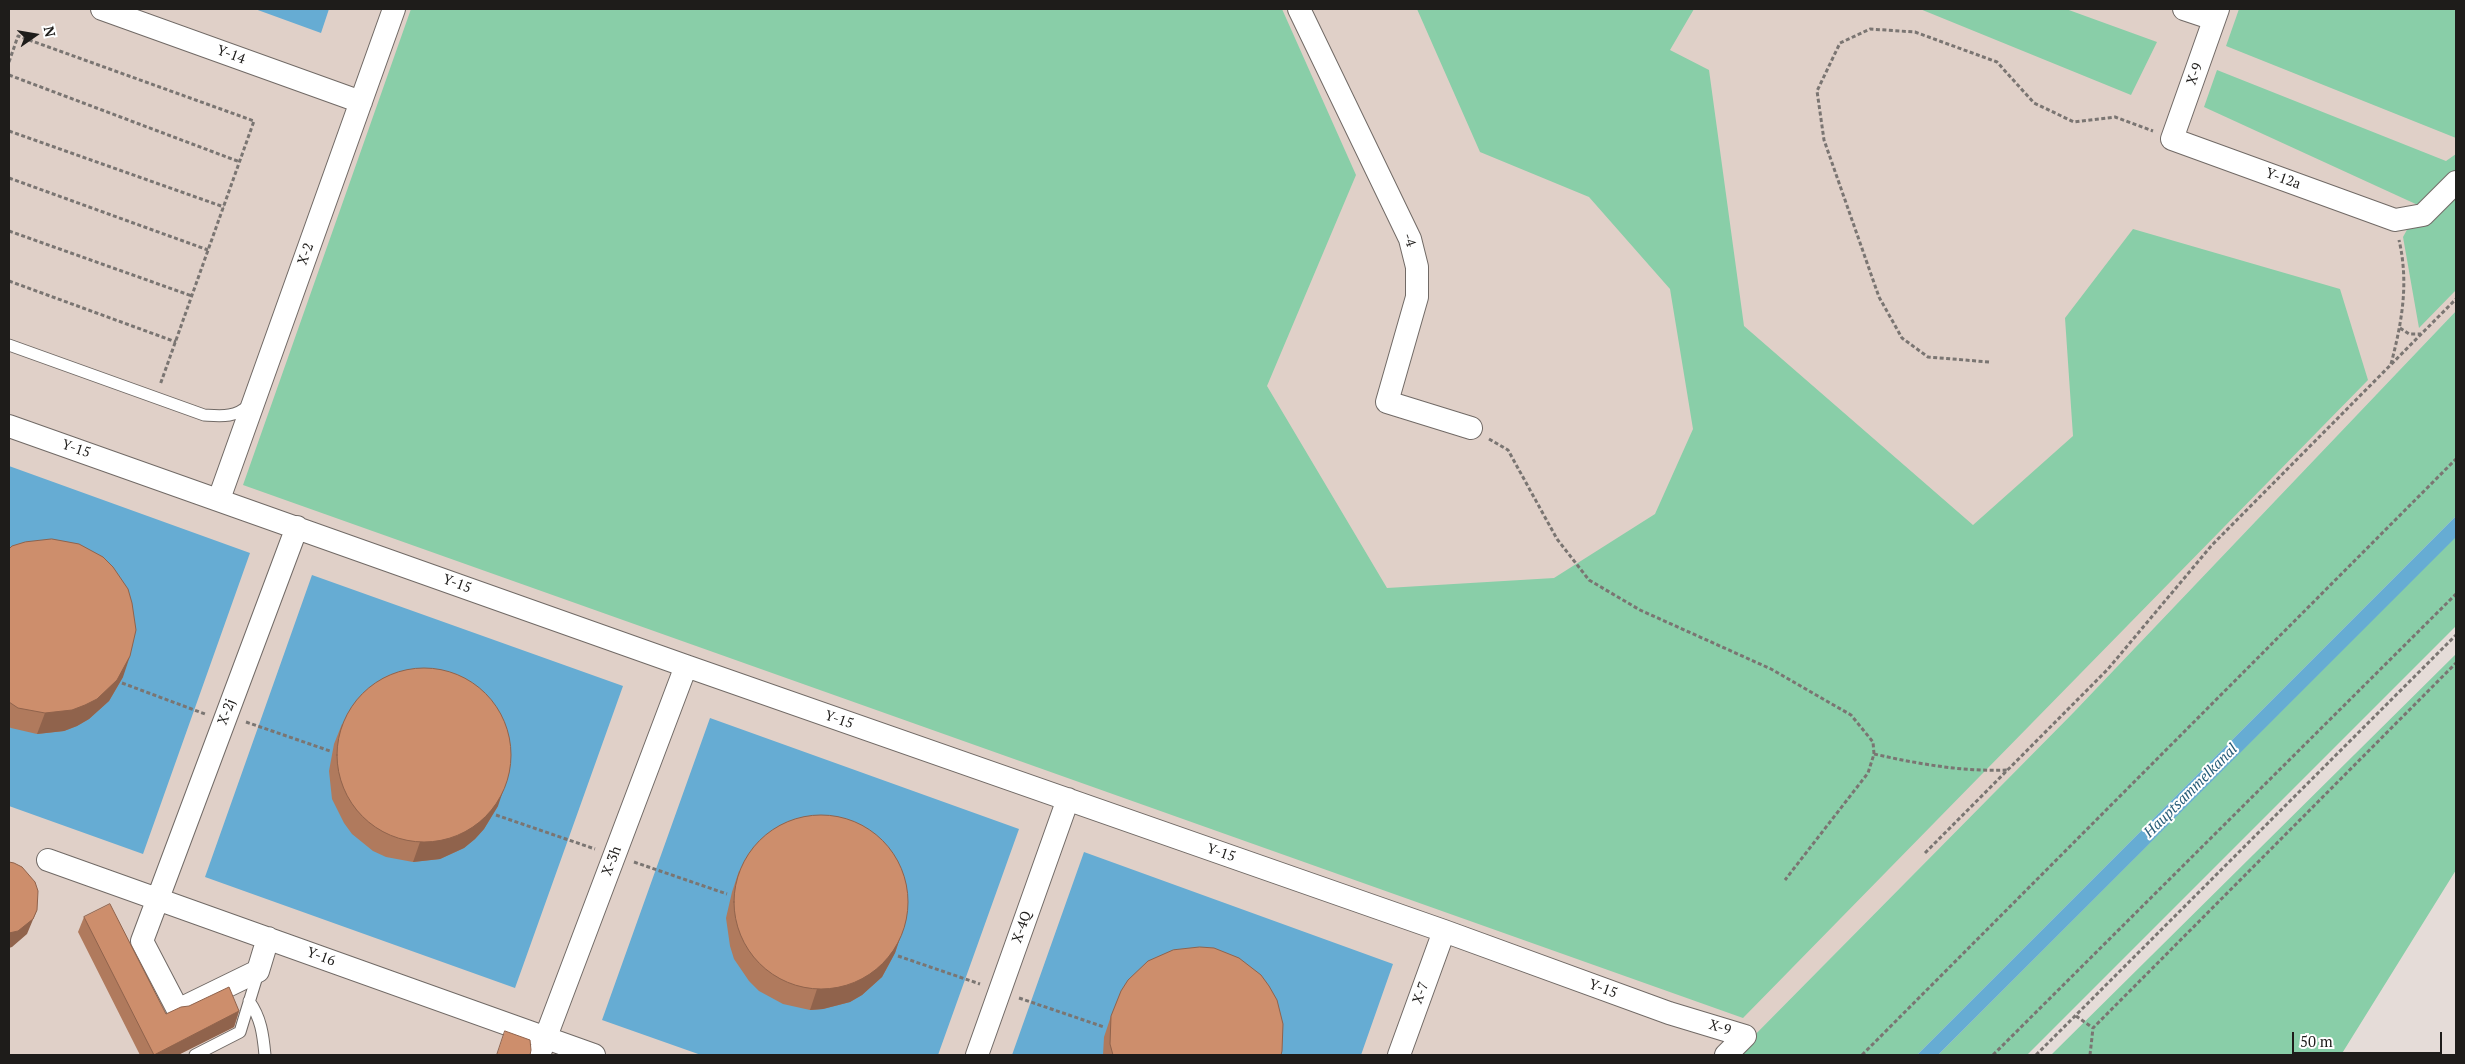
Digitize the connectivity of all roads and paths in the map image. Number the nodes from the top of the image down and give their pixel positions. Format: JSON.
{"nodes":[{"id":1,"x":102,"y":9,"type":"edge"},
{"id":2,"x":394,"y":9,"type":"edge"},
{"id":3,"x":1299,"y":9,"type":"edge"},
{"id":4,"x":2184,"y":9,"type":"edge"},
{"id":5,"x":2216,"y":14,"type":"edge"},
{"id":6,"x":9,"y":62,"type":"edge"},
{"id":7,"x":9,"y":75,"type":"edge"},
{"id":8,"x":361,"y":102,"type":"junction"},
{"id":9,"x":9,"y":131,"type":"edge"},
{"id":10,"x":2172,"y":139,"type":"junction"},
{"id":11,"x":240,"y":162,"type":"junction"},
{"id":12,"x":9,"y":178,"type":"edge"},
{"id":13,"x":2456,"y":182,"type":"edge"},
{"id":14,"x":224,"y":206,"type":"junction"},
{"id":15,"x":2394,"y":220,"type":"junction"},
{"id":16,"x":9,"y":231,"type":"edge"},
{"id":17,"x":208,"y":250,"type":"junction"},
{"id":18,"x":9,"y":281,"type":"edge"},
{"id":19,"x":192,"y":296,"type":"junction"},
{"id":20,"x":2456,"y":299,"type":"edge"},
{"id":21,"x":2400,"y":328,"type":"junction"},
{"id":22,"x":2421,"y":334,"type":"junction"},
{"id":23,"x":176,"y":342,"type":"junction"},
{"id":24,"x":9,"y":346,"type":"edge"},
{"id":25,"x":1989,"y":362,"type":"dead end"},
{"id":26,"x":2391,"y":365,"type":"junction"},
{"id":27,"x":156,"y":397,"type":"junction"},
{"id":28,"x":254,"y":401,"type":"junction"},
{"id":29,"x":9,"y":426,"type":"edge"},
{"id":30,"x":1471,"y":428,"type":"joint"},
{"id":31,"x":2456,"y":459,"type":"edge"},
{"id":32,"x":218,"y":499,"type":"junction"},
{"id":33,"x":297,"y":527,"type":"junction"},
{"id":34,"x":2456,"y":594,"type":"edge"},
{"id":35,"x":2456,"y":635,"type":"edge"},
{"id":36,"x":2456,"y":663,"type":"edge"},
{"id":37,"x":686,"y":666,"type":"junction"},
{"id":38,"x":122,"y":684,"type":"edge"},
{"id":39,"x":225,"y":718,"type":"junction"},
{"id":40,"x":330,"y":751,"type":"dead end"},
{"id":41,"x":1874,"y":754,"type":"junction"},
{"id":42,"x":2009,"y":770,"type":"junction"},
{"id":43,"x":1068,"y":800,"type":"junction"},
{"id":44,"x":496,"y":815,"type":"edge"},
{"id":45,"x":1926,"y":853,"type":"dead end"},
{"id":46,"x":614,"y":855,"type":"junction"},
{"id":47,"x":48,"y":860,"type":"dead end"},
{"id":48,"x":1785,"y":880,"type":"dead end"},
{"id":49,"x":727,"y":894,"type":"dead end"},
{"id":50,"x":158,"y":898,"type":"junction"},
{"id":51,"x":1444,"y":931,"type":"junction"},
{"id":52,"x":268,"y":938,"type":"junction"},
{"id":53,"x":898,"y":956,"type":"edge"},
{"id":54,"x":258,"y":971,"type":"junction"},
{"id":55,"x":1000,"y":991,"type":"junction"},
{"id":56,"x":249,"y":1001,"type":"junction"},
{"id":57,"x":1669,"y":1013,"type":"joint"},
{"id":58,"x":2076,"y":1016,"type":"junction"},
{"id":59,"x":1104,"y":1027,"type":"dead end"},
{"id":60,"x":2093,"y":1028,"type":"junction"},
{"id":61,"x":542,"y":1046,"type":"edge"},
{"id":62,"x":195,"y":1055,"type":"edge"},
{"id":63,"x":265,"y":1055,"type":"edge"},
{"id":64,"x":594,"y":1055,"type":"edge"},
{"id":65,"x":977,"y":1055,"type":"edge"},
{"id":66,"x":1399,"y":1055,"type":"edge"},
{"id":67,"x":1726,"y":1055,"type":"edge"},
{"id":68,"x":1862,"y":1055,"type":"edge"},
{"id":69,"x":1993,"y":1055,"type":"edge"},
{"id":70,"x":2036,"y":1055,"type":"edge"},
{"id":71,"x":2090,"y":1055,"type":"edge"}],
"edges":[{"from":1,"to":8,"type":"street","name":"Y-14"},
{"from":2,"to":8,"type":"street","name":"X-2"},
{"from":3,"to":30,"type":"street","name":"-4"},
{"from":4,"to":5,"type":"street"},
{"from":5,"to":10,"type":"street","name":"X-9"},
{"from":6,"to":11,"type":"path"},
{"from":7,"to":11,"type":"path"},
{"from":8,"to":28,"type":"street","name":"X-2"},
{"from":9,"to":14,"type":"path"},
{"from":10,"to":15,"type":"street","name":"Y-12a"},
{"from":10,"to":25,"type":"path"},
{"from":11,"to":14,"type":"path"},
{"from":12,"to":17,"type":"path"},
{"from":13,"to":15,"type":"street"},
{"from":14,"to":17,"type":"path"},
{"from":15,"to":21,"type":"path"},
{"from":16,"to":19,"type":"path"},
{"from":17,"to":19,"type":"path"},
{"from":18,"to":23,"type":"path"},
{"from":19,"to":23,"type":"path"},
{"from":20,"to":22,"type":"path"},
{"from":21,"to":22,"type":"path"},
{"from":21,"to":26,"type":"path"},
{"from":22,"to":26,"type":"path"},
{"from":23,"to":27,"type":"path"},
{"from":24,"to":27,"type":"lane"},
{"from":26,"to":42,"type":"path"},
{"from":27,"to":28,"type":"lane"},
{"from":28,"to":32,"type":"street","name":"X-2"},
{"from":29,"to":32,"type":"street","name":"Y-15"},
{"from":30,"to":41,"type":"path"},
{"from":31,"to":68,"type":"path"},
{"from":32,"to":33,"type":"street","name":"Y-15"},
{"from":33,"to":37,"type":"street","name":"Y-15"},
{"from":33,"to":39,"type":"street","name":"X-2j"},
{"from":34,"to":69,"type":"path"},
{"from":35,"to":58,"type":"path"},
{"from":36,"to":60,"type":"path"},
{"from":37,"to":43,"type":"street","name":"Y-15"},
{"from":37,"to":46,"type":"street","name":"X-3h"},
{"from":38,"to":39,"type":"path"},
{"from":39,"to":40,"type":"path"},
{"from":39,"to":50,"type":"street","name":"X-2j"},
{"from":41,"to":42,"type":"path"},
{"from":41,"to":48,"type":"path"},
{"from":42,"to":45,"type":"path"},
{"from":43,"to":51,"type":"street","name":"Y-15"},
{"from":43,"to":55,"type":"street","name":"X-4Q"},
{"from":44,"to":46,"type":"path"},
{"from":46,"to":49,"type":"path"},
{"from":46,"to":61,"type":"street","name":"X-3h"},
{"from":47,"to":50,"type":"street","name":"Y-16"},
{"from":50,"to":52,"type":"street","name":"Y-16"},
{"from":50,"to":54,"type":"street","name":"X-2j"},
{"from":51,"to":57,"type":"street","name":"Y-15"},
{"from":51,"to":66,"type":"street","name":"X-7"},
{"from":52,"to":54,"type":"street"},
{"from":52,"to":61,"type":"street","name":"Y-16"},
{"from":53,"to":55,"type":"path"},
{"from":54,"to":56,"type":"lane"},
{"from":55,"to":59,"type":"path"},
{"from":55,"to":65,"type":"street","name":"X-4Q"},
{"from":56,"to":62,"type":"lane"},
{"from":56,"to":63,"type":"lane"},
{"from":57,"to":67,"type":"street","name":"X-9"},
{"from":58,"to":60,"type":"path"},
{"from":58,"to":70,"type":"path"},
{"from":60,"to":71,"type":"path"},
{"from":61,"to":64,"type":"street","name":"Y-16"}]}
